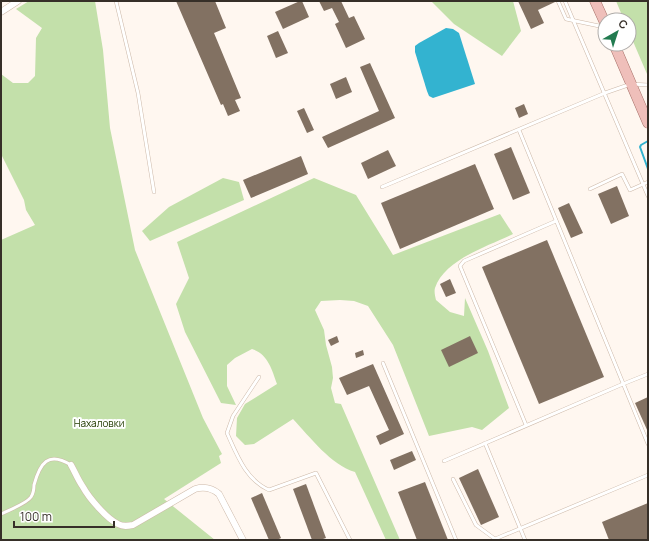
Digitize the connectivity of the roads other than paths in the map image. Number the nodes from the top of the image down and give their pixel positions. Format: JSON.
{"nodes":[{"id":1,"x":18,"y":1,"type":"edge"},
{"id":2,"x":116,"y":1,"type":"edge"},
{"id":3,"x":558,"y":1,"type":"edge"},
{"id":4,"x":565,"y":1,"type":"edge"},
{"id":5,"x":595,"y":1,"type":"edge"},
{"id":6,"x":1,"y":12,"type":"edge"},
{"id":7,"x":600,"y":12,"type":"edge"},
{"id":8,"x":574,"y":20,"type":"junction"},
{"id":9,"x":597,"y":25,"type":"edge"},
{"id":10,"x":617,"y":52,"type":"edge"},
{"id":11,"x":631,"y":84,"type":"junction"},
{"id":12,"x":648,"y":85,"type":"edge"},
{"id":13,"x":605,"y":93,"type":"junction"},
{"id":14,"x":648,"y":123,"type":"edge"},
{"id":15,"x":519,"y":130,"type":"junction"},
{"id":16,"x":648,"y":182,"type":"edge"},
{"id":17,"x":643,"y":184,"type":"junction"},
{"id":18,"x":382,"y":187,"type":"dead end"},
{"id":19,"x":590,"y":189,"type":"dead end"},
{"id":20,"x":154,"y":192,"type":"dead end"},
{"id":21,"x":648,"y":196,"type":"edge"},
{"id":22,"x":556,"y":221,"type":"junction"},
{"id":23,"x":383,"y":363,"type":"dead end"},
{"id":24,"x":648,"y":374,"type":"edge"},
{"id":25,"x":259,"y":377,"type":"dead end"},
{"id":26,"x":623,"y":384,"type":"junction"},
{"id":27,"x":526,"y":425,"type":"junction"},
{"id":28,"x":485,"y":443,"type":"junction"},
{"id":29,"x":648,"y":444,"type":"edge"},
{"id":30,"x":444,"y":461,"type":"dead end"},
{"id":31,"x":71,"y":465,"type":"joint"},
{"id":32,"x":648,"y":475,"type":"edge"},
{"id":33,"x":453,"y":479,"type":"dead end"},
{"id":34,"x":1,"y":514,"type":"edge"},
{"id":35,"x":520,"y":528,"type":"junction"},
{"id":36,"x":243,"y":540,"type":"edge"},
{"id":37,"x":350,"y":540,"type":"edge"},
{"id":38,"x":456,"y":540,"type":"edge"},
{"id":39,"x":525,"y":540,"type":"edge"}],
"edges":[{"from":1,"to":6,"type":"street"},
{"from":2,"to":20,"type":"lane"},
{"from":3,"to":8,"type":"lane"},
{"from":4,"to":8,"type":"lane"},
{"from":5,"to":7,"type":"main road"},
{"from":8,"to":9,"type":"lane"},
{"from":8,"to":13,"type":"lane"},
{"from":10,"to":11,"type":"main road"},
{"from":11,"to":12,"type":"lane"},
{"from":11,"to":13,"type":"lane"},
{"from":11,"to":14,"type":"main road"},
{"from":13,"to":15,"type":"lane"},
{"from":13,"to":17,"type":"lane"},
{"from":15,"to":18,"type":"lane"},
{"from":15,"to":22,"type":"lane"},
{"from":16,"to":17,"type":"lane"},
{"from":17,"to":19,"type":"lane"},
{"from":17,"to":21,"type":"lane"},
{"from":22,"to":26,"type":"lane"},
{"from":22,"to":27,"type":"lane"},
{"from":23,"to":38,"type":"lane"},
{"from":24,"to":26,"type":"lane"},
{"from":25,"to":37,"type":"lane"},
{"from":26,"to":27,"type":"lane"},
{"from":26,"to":29,"type":"lane"},
{"from":27,"to":28,"type":"lane"},
{"from":28,"to":30,"type":"lane"},
{"from":28,"to":35,"type":"lane"},
{"from":31,"to":34,"type":"lane"},
{"from":31,"to":36,"type":"street"},
{"from":32,"to":35,"type":"lane"},
{"from":33,"to":35,"type":"lane"},
{"from":35,"to":39,"type":"lane"}]}
